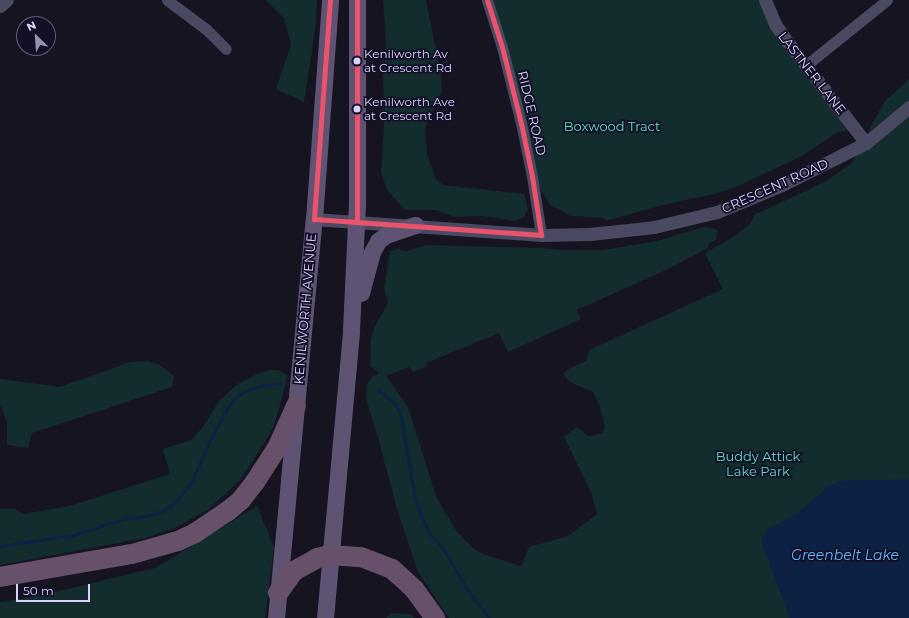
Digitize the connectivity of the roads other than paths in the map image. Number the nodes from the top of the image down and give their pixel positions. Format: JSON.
{"nodes":[{"id":1,"x":7,"y":0,"type":"edge"},
{"id":2,"x":167,"y":0,"type":"edge"},
{"id":3,"x":330,"y":0,"type":"edge"},
{"id":4,"x":357,"y":0,"type":"edge"},
{"id":5,"x":487,"y":0,"type":"edge"},
{"id":6,"x":765,"y":0,"type":"edge"},
{"id":7,"x":887,"y":0,"type":"edge"},
{"id":8,"x":0,"y":6,"type":"edge"},
{"id":9,"x":226,"y":50,"type":"dead end"},
{"id":10,"x":805,"y":66,"type":"junction"},
{"id":11,"x":909,"y":107,"type":"edge"},
{"id":12,"x":866,"y":143,"type":"junction"},
{"id":13,"x":314,"y":219,"type":"junction"},
{"id":14,"x":357,"y":221,"type":"junction"},
{"id":15,"x":415,"y":225,"type":"junction"},
{"id":16,"x":542,"y":235,"type":"junction"},
{"id":17,"x":351,"y":330,"type":"junction"},
{"id":18,"x":296,"y":406,"type":"junction"},
{"id":19,"x":330,"y":555,"type":"junction"},
{"id":20,"x":0,"y":577,"type":"edge"},
{"id":21,"x":278,"y":593,"type":"junction"},
{"id":22,"x":276,"y":618,"type":"edge"},
{"id":23,"x":325,"y":618,"type":"edge"},
{"id":24,"x":435,"y":618,"type":"edge"}],
"edges":[{"from":1,"to":8,"type":"street"},
{"from":2,"to":9,"type":"street"},
{"from":3,"to":13,"type":"main road","name":"KENILWORTH AVENUE"},
{"from":4,"to":14,"type":"main road"},
{"from":5,"to":16,"type":"street","name":"RIDGE ROAD"},
{"from":6,"to":10,"type":"street","name":"LASTNER LANE"},
{"from":7,"to":10,"type":"street"},
{"from":10,"to":12,"type":"street","name":"LASTNER LANE"},
{"from":11,"to":12,"type":"street","name":"CRESCENT ROAD"},
{"from":12,"to":16,"type":"street","name":"CRESCENT ROAD"},
{"from":13,"to":14,"type":"street","name":"CRESCENT ROAD"},
{"from":13,"to":18,"type":"main road","name":"KENILWORTH AVENUE"},
{"from":14,"to":15,"type":"street","name":"CRESCENT ROAD"},
{"from":14,"to":17,"type":"main road"},
{"from":15,"to":16,"type":"street","name":"CRESCENT ROAD"},
{"from":15,"to":17,"type":"main road"},
{"from":17,"to":19,"type":"main road"},
{"from":18,"to":20,"type":"highway"},
{"from":18,"to":21,"type":"main road","name":"KENILWORTH AVENUE"},
{"from":19,"to":21,"type":"highway"},
{"from":19,"to":23,"type":"main road"},
{"from":19,"to":24,"type":"highway"},
{"from":21,"to":22,"type":"main road","name":"KENILWORTH AVENUE"}]}
